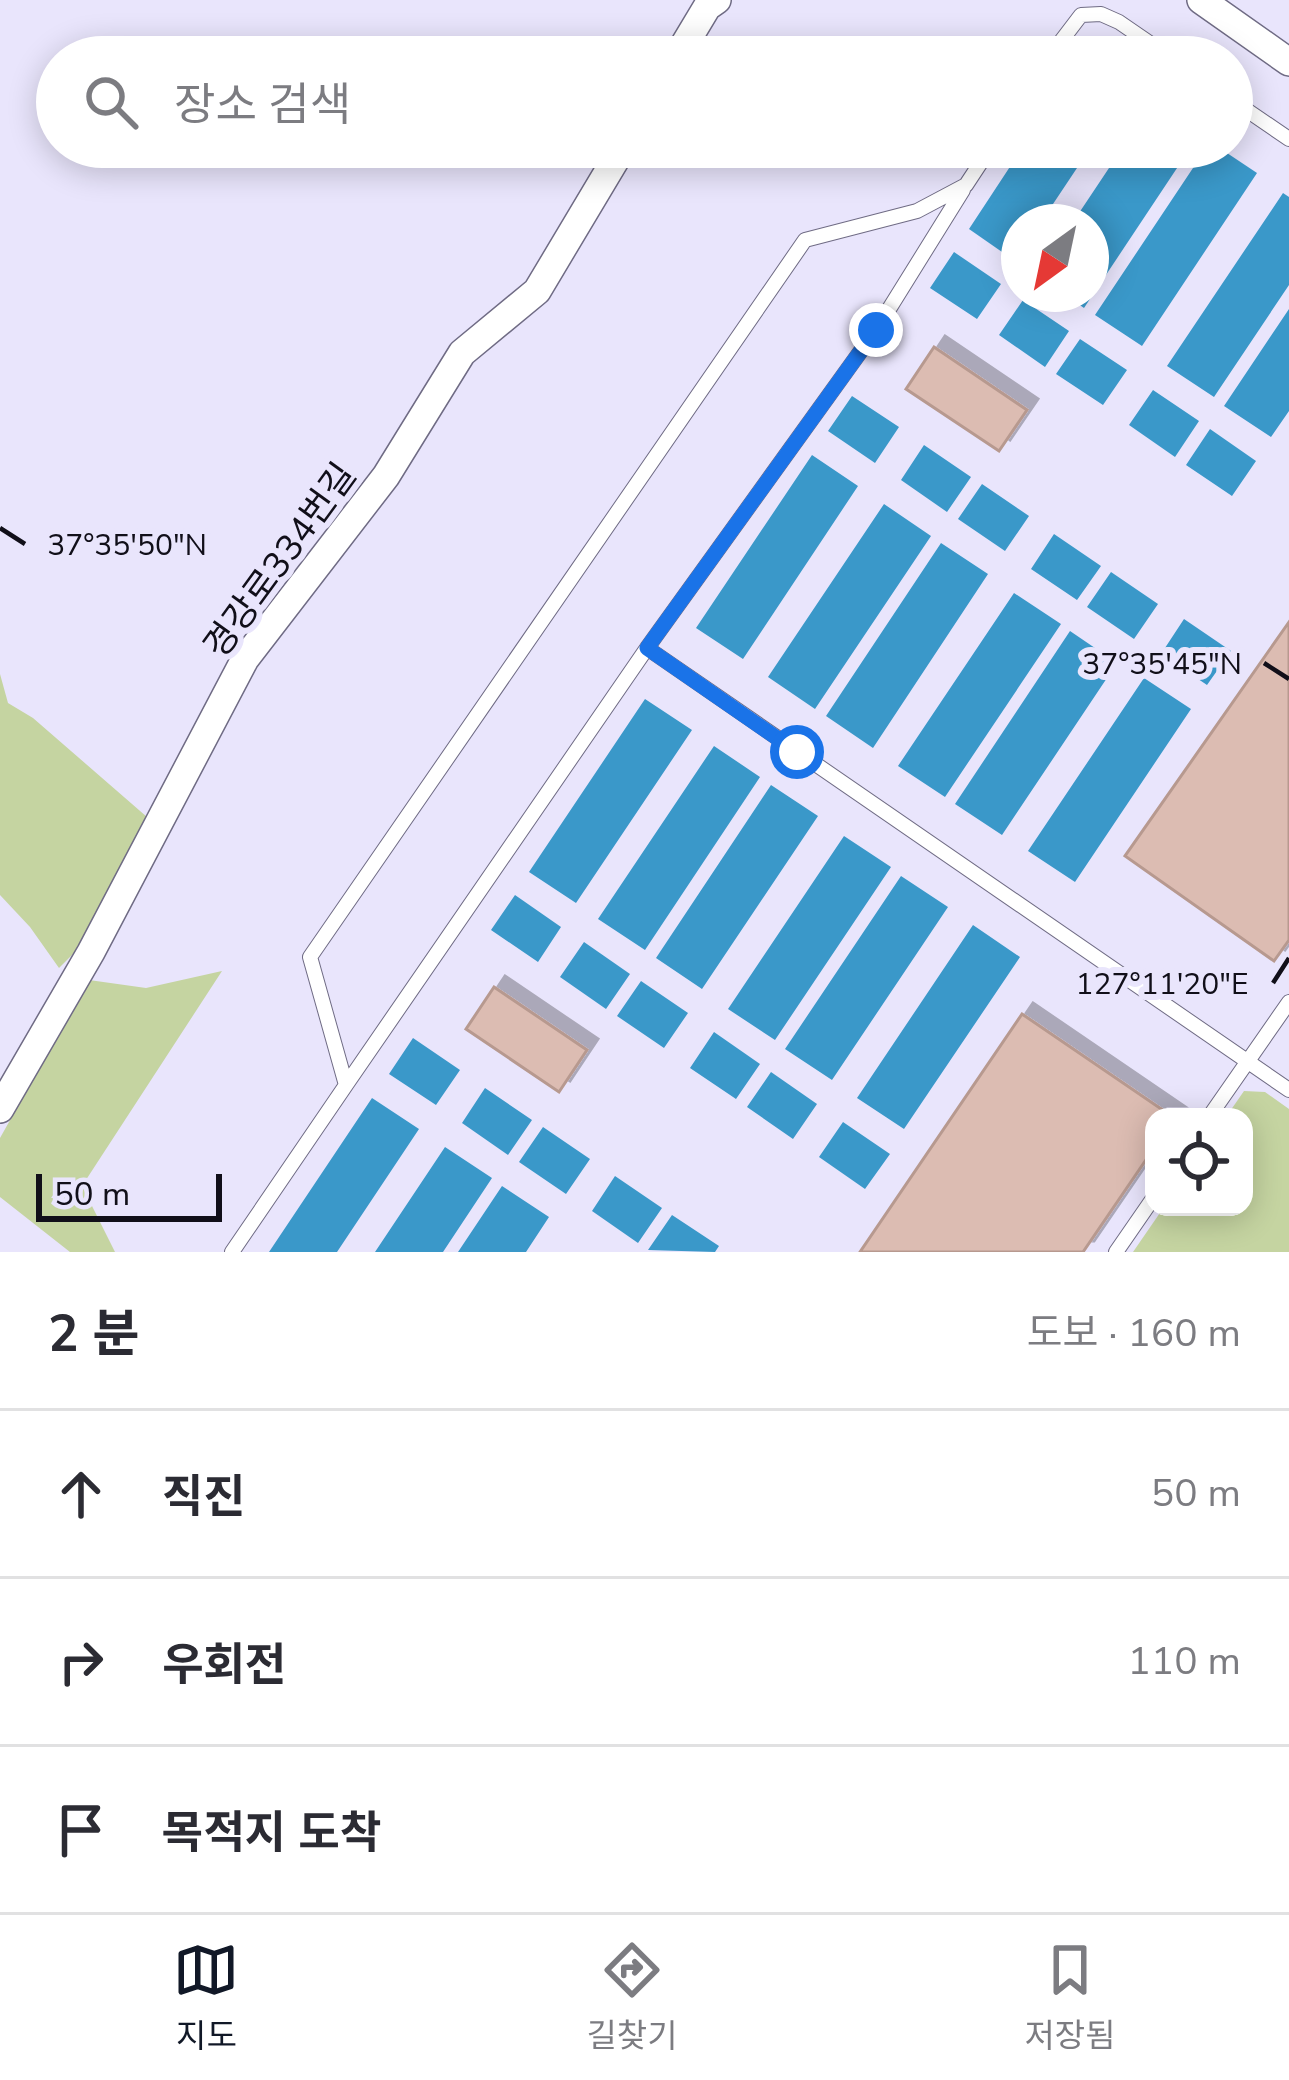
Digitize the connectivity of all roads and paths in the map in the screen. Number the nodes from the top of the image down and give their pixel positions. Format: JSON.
{"nodes":[{"id":1,"x":717,"y":0,"type":"edge"},
{"id":2,"x":1202,"y":0,"type":"edge"},
{"id":3,"x":690,"y":36,"type":"edge"},
{"id":4,"x":1065,"y":36,"type":"edge"},
{"id":5,"x":1136,"y":36,"type":"edge"},
{"id":6,"x":1253,"y":36,"type":"edge"},
{"id":7,"x":1253,"y":36,"type":"edge"},
{"id":8,"x":1289,"y":62,"type":"edge"},
{"id":9,"x":1253,"y":114,"type":"edge"},
{"id":10,"x":1289,"y":139,"type":"edge"},
{"id":11,"x":610,"y":168,"type":"edge"},
{"id":12,"x":977,"y":168,"type":"edge"},
{"id":13,"x":966,"y":185,"type":"junction"},
{"id":14,"x":647,"y":648,"type":"junction"},
{"id":15,"x":1289,"y":1002,"type":"edge"},
{"id":16,"x":1247,"y":1062,"type":"junction"},
{"id":17,"x":346,"y":1084,"type":"junction"},
{"id":18,"x":1289,"y":1090,"type":"edge"},
{"id":19,"x":1215,"y":1108,"type":"edge"},
{"id":20,"x":0,"y":1109,"type":"edge"},
{"id":21,"x":1145,"y":1210,"type":"edge"},
{"id":22,"x":232,"y":1252,"type":"edge"},
{"id":23,"x":1116,"y":1252,"type":"edge"}],
"edges":[{"from":1,"to":3,"type":"street"},
{"from":2,"to":7,"type":"street"},
{"from":4,"to":5,"type":"lane"},
{"from":6,"to":8,"type":"street"},
{"from":9,"to":10,"type":"lane"},
{"from":11,"to":20,"type":"street","name":"경강로334번길"},
{"from":12,"to":13,"type":"lane"},
{"from":13,"to":14,"type":"lane"},
{"from":13,"to":17,"type":"lane"},
{"from":14,"to":16,"type":"lane"},
{"from":14,"to":17,"type":"lane"},
{"from":15,"to":16,"type":"lane"},
{"from":16,"to":18,"type":"lane"},
{"from":16,"to":19,"type":"lane"},
{"from":17,"to":22,"type":"lane"},
{"from":21,"to":23,"type":"lane"}]}
